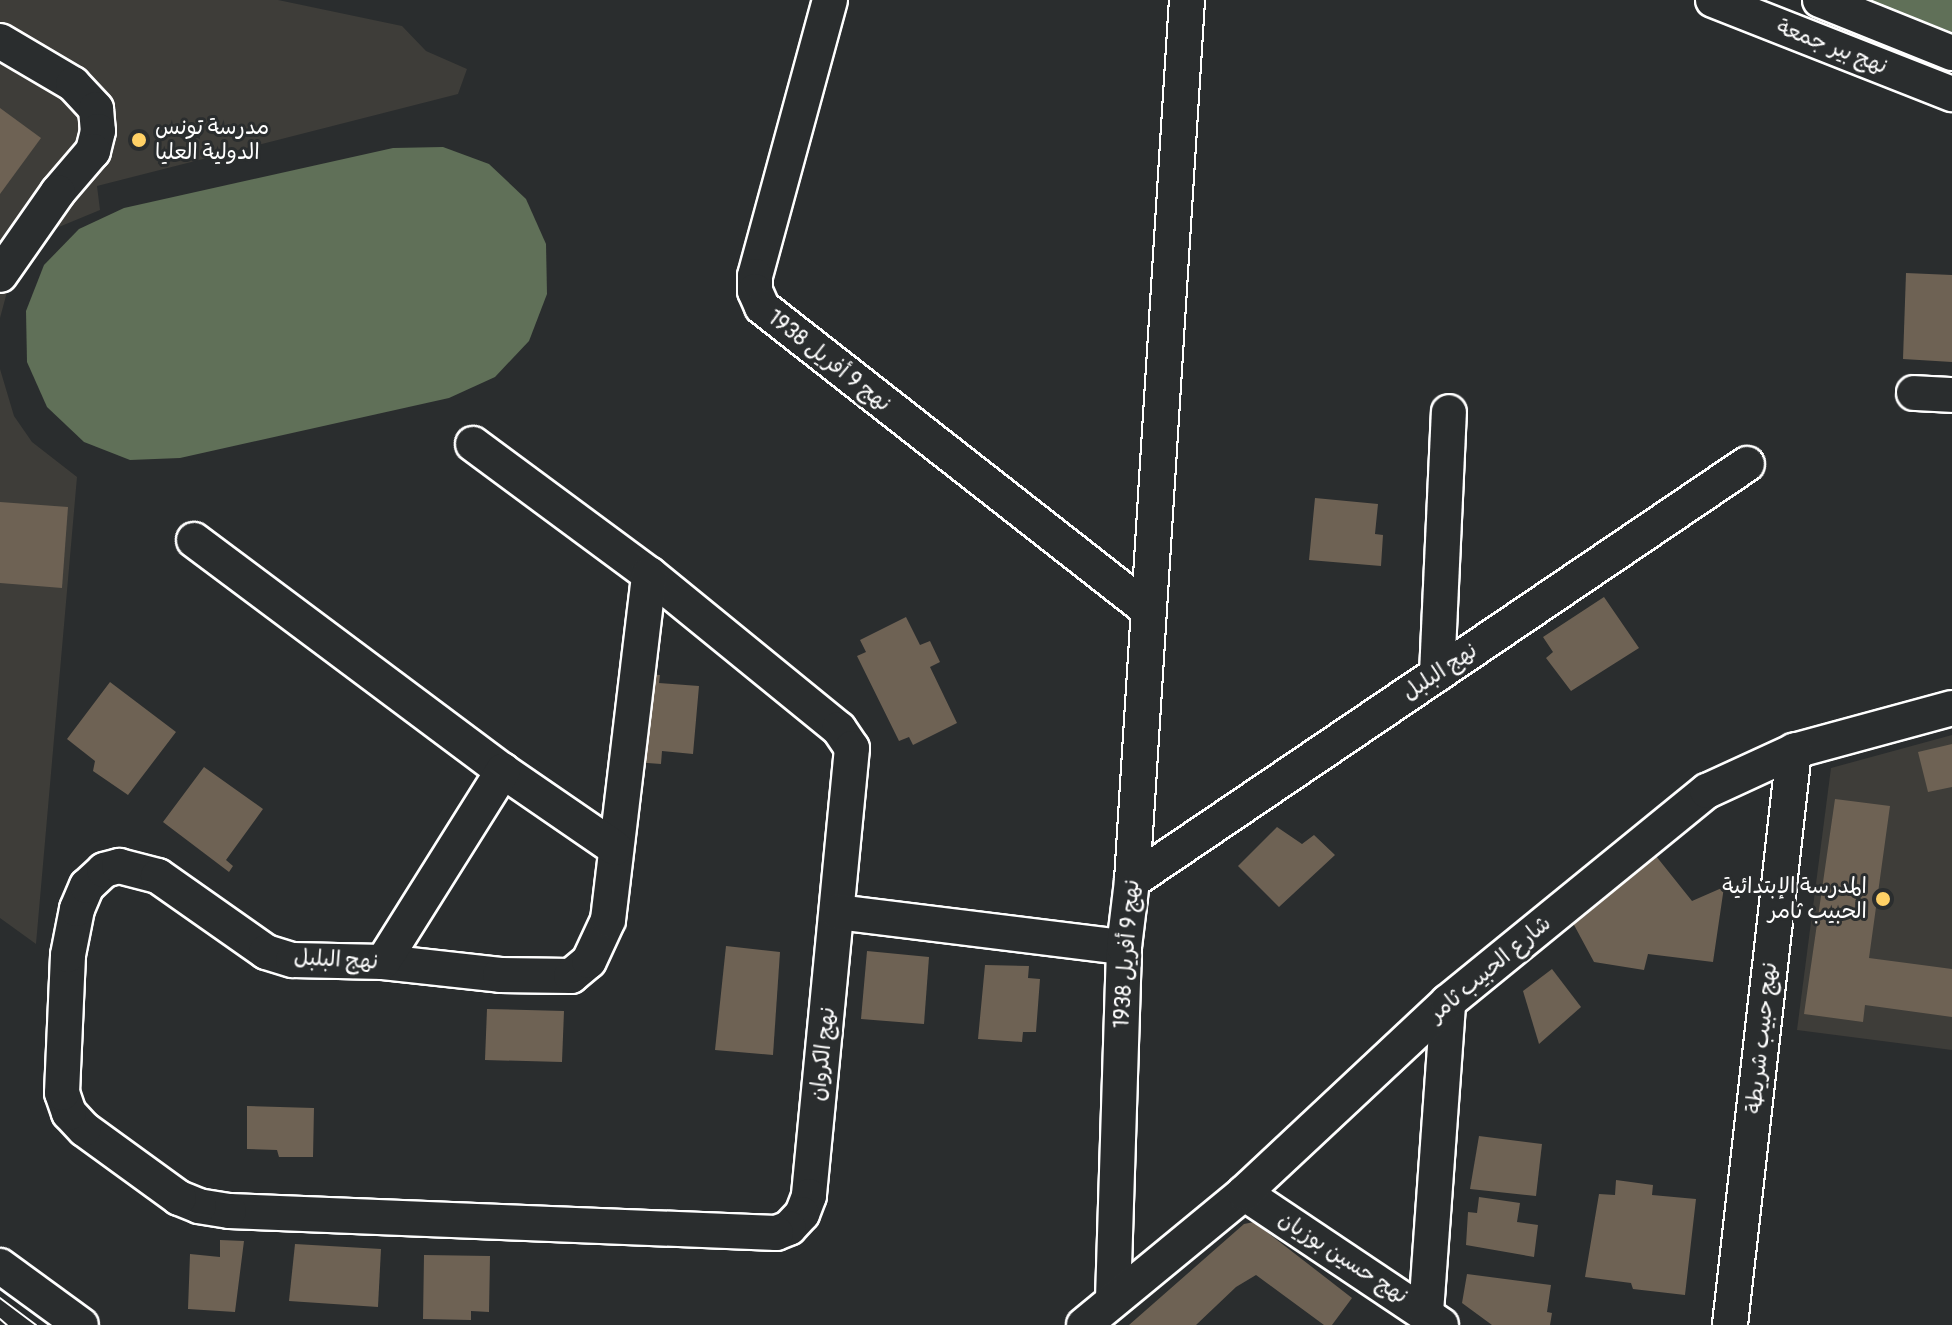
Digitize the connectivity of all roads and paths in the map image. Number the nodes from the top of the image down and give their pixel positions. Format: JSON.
{"nodes":[{"id":1,"x":830,"y":0,"type":"edge"},
{"id":2,"x":1187,"y":0,"type":"edge"},
{"id":3,"x":1713,"y":0,"type":"edge"},
{"id":4,"x":1820,"y":0,"type":"edge"},
{"id":5,"x":0,"y":41,"type":"edge"},
{"id":6,"x":1952,"y":53,"type":"edge"},
{"id":7,"x":1952,"y":94,"type":"edge"},
{"id":8,"x":0,"y":275,"type":"edge"},
{"id":9,"x":1914,"y":393,"type":"dead end"},
{"id":10,"x":1952,"y":395,"type":"edge"},
{"id":11,"x":1449,"y":412,"type":"dead end"},
{"id":12,"x":473,"y":444,"type":"dead end"},
{"id":13,"x":1747,"y":464,"type":"dead end"},
{"id":14,"x":194,"y":540,"type":"dead end"},
{"id":15,"x":649,"y":574,"type":"junction"},
{"id":16,"x":1148,"y":610,"type":"junction"},
{"id":17,"x":1437,"y":674,"type":"junction"},
{"id":18,"x":1952,"y":708,"type":"edge"},
{"id":19,"x":1794,"y":751,"type":"junction"},
{"id":20,"x":503,"y":771,"type":"junction"},
{"id":21,"x":615,"y":848,"type":"junction"},
{"id":22,"x":1132,"y":881,"type":"junction"},
{"id":23,"x":837,"y":912,"type":"junction"},
{"id":24,"x":1124,"y":947,"type":"junction"},
{"id":25,"x":383,"y":962,"type":"junction"},
{"id":26,"x":1448,"y":1002,"type":"junction"},
{"id":27,"x":1244,"y":1193,"type":"junction"},
{"id":28,"x":179,"y":1198,"type":"joint"},
{"id":29,"x":0,"y":1266,"type":"edge"},
{"id":30,"x":1113,"y":1299,"type":"junction"},
{"id":31,"x":1434,"y":1319,"type":"edge"},
{"id":32,"x":81,"y":1325,"type":"edge"},
{"id":33,"x":1084,"y":1325,"type":"edge"},
{"id":34,"x":1730,"y":1325,"type":"edge"}],
"edges":[{"from":1,"to":16,"type":"street","name":"نهج 9 أفريل 1938"},
{"from":2,"to":16,"type":"street","name":"نهج 9 أفريل 1938"},
{"from":3,"to":7,"type":"street","name":"نهج بير جمعة"},
{"from":4,"to":6,"type":"street","name":"نهج بير جمعة"},
{"from":5,"to":8,"type":"street"},
{"from":9,"to":10,"type":"street"},
{"from":11,"to":17,"type":"street"},
{"from":12,"to":15,"type":"street","name":"نهج الكروان"},
{"from":13,"to":17,"type":"street","name":"نهج البلبل"},
{"from":14,"to":20,"type":"street"},
{"from":15,"to":21,"type":"street","name":"نهج البلبل"},
{"from":15,"to":23,"type":"street","name":"نهج الكروان"},
{"from":16,"to":22,"type":"street","name":"نهج 9 أفريل 1938"},
{"from":17,"to":22,"type":"street","name":"نهج البلبل"},
{"from":18,"to":19,"type":"street","name":"شارع الحبيب ثامر"},
{"from":19,"to":26,"type":"street","name":"شارع الحبيب ثامر"},
{"from":19,"to":34,"type":"street","name":"نهج حبيب شريطة"},
{"from":20,"to":21,"type":"street"},
{"from":20,"to":25,"type":"street"},
{"from":21,"to":25,"type":"street","name":"نهج البلبل"},
{"from":22,"to":24,"type":"street","name":"نهج 9 أفريل 1938"},
{"from":23,"to":24,"type":"street"},
{"from":23,"to":28,"type":"street","name":"نهج الكروان"},
{"from":24,"to":30,"type":"street","name":"نهج 9 أفريل 1938"},
{"from":25,"to":28,"type":"street","name":"نهج البلبل"},
{"from":26,"to":27,"type":"street","name":"شارع الحبيب ثامر"},
{"from":26,"to":31,"type":"street"},
{"from":27,"to":30,"type":"street","name":"شارع الحبيب ثامر"},
{"from":27,"to":31,"type":"street","name":"نهج حسين بوزيان"},
{"from":29,"to":32,"type":"street"},
{"from":30,"to":33,"type":"street","name":"شارع الحبيب ثامر"}]}
